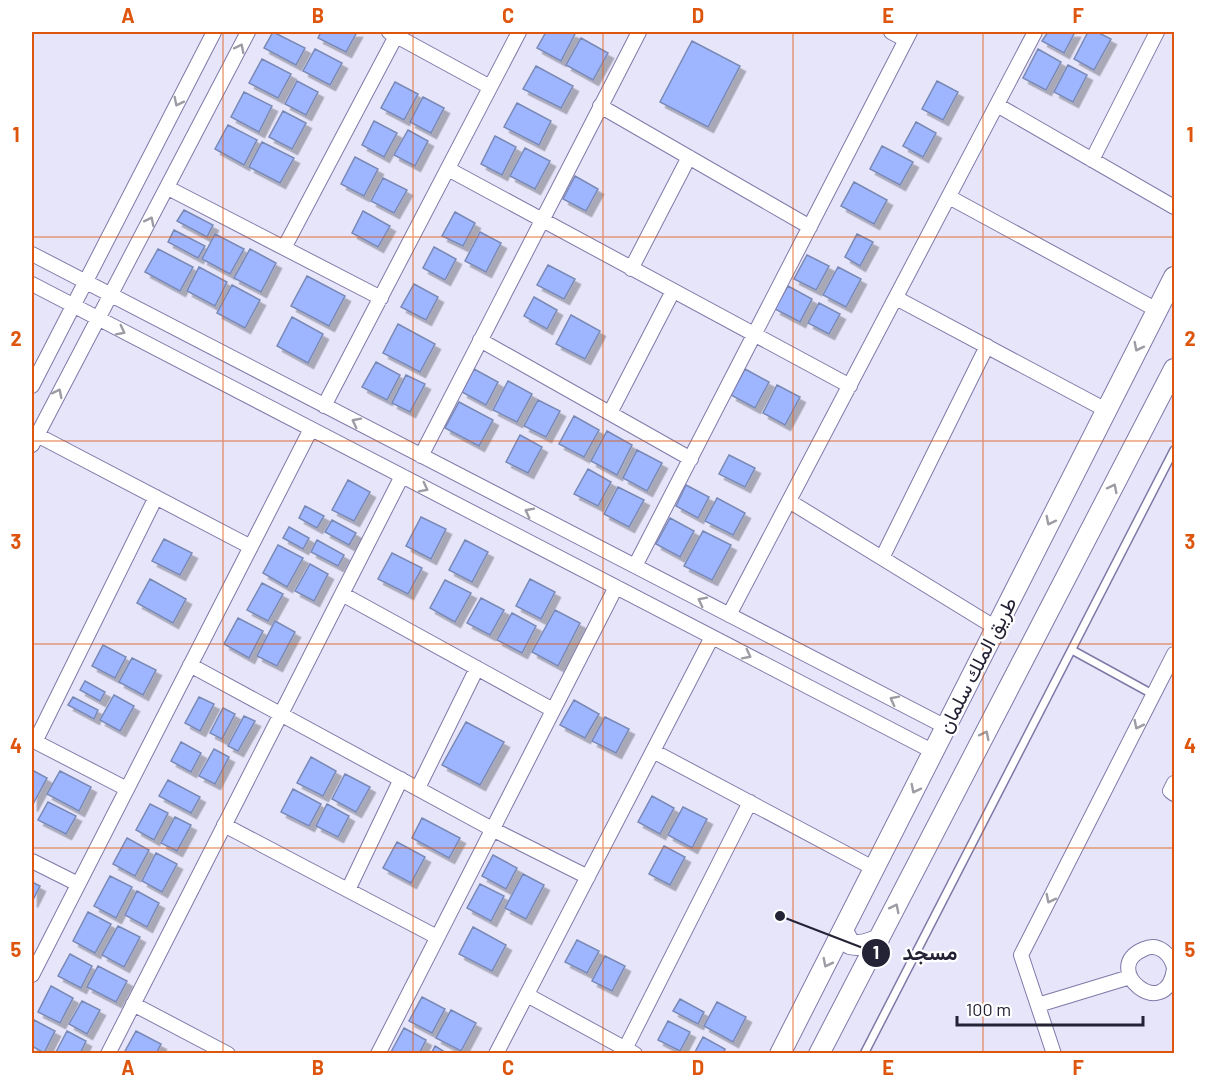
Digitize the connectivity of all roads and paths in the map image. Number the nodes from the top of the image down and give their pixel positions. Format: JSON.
{"nodes":[{"id":1,"x":214,"y":32,"type":"edge"},
{"id":2,"x":248,"y":32,"type":"edge"},
{"id":3,"x":519,"y":32,"type":"edge"},
{"id":4,"x":639,"y":32,"type":"edge"},
{"id":5,"x":891,"y":32,"type":"edge"},
{"id":6,"x":1035,"y":32,"type":"edge"},
{"id":7,"x":1157,"y":32,"type":"edge"},
{"id":8,"x":392,"y":34,"type":"edge"},
{"id":9,"x":908,"y":36,"type":"edge"},
{"id":10,"x":490,"y":87,"type":"junction"},
{"id":11,"x":997,"y":105,"type":"junction"},
{"id":12,"x":600,"y":106,"type":"junction"},
{"id":13,"x":689,"y":157,"type":"junction"},
{"id":14,"x":1092,"y":160,"type":"junction"},
{"id":15,"x":448,"y":169,"type":"junction"},
{"id":16,"x":168,"y":188,"type":"junction"},
{"id":17,"x":949,"y":196,"type":"junction"},
{"id":18,"x":1174,"y":207,"type":"edge"},
{"id":19,"x":541,"y":221,"type":"junction"},
{"id":20,"x":810,"y":227,"type":"junction"},
{"id":21,"x":284,"y":248,"type":"junction"},
{"id":22,"x":32,"y":254,"type":"edge"},
{"id":23,"x":631,"y":269,"type":"junction"},
{"id":24,"x":1174,"y":277,"type":"edge"},
{"id":25,"x":85,"y":282,"type":"junction"},
{"id":26,"x":32,"y":284,"type":"edge"},
{"id":27,"x":673,"y":291,"type":"junction"},
{"id":28,"x":111,"y":295,"type":"junction"},
{"id":29,"x":381,"y":298,"type":"junction"},
{"id":30,"x":896,"y":298,"type":"junction"},
{"id":31,"x":73,"y":306,"type":"junction"},
{"id":32,"x":1157,"y":310,"type":"junction"},
{"id":33,"x":97,"y":318,"type":"junction"},
{"id":34,"x":754,"y":334,"type":"junction"},
{"id":35,"x":480,"y":340,"type":"junction"},
{"id":36,"x":987,"y":346,"type":"junction"},
{"id":37,"x":1174,"y":369,"type":"edge"},
{"id":38,"x":32,"y":386,"type":"edge"},
{"id":39,"x":850,"y":386,"type":"junction"},
{"id":40,"x":324,"y":406,"type":"junction"},
{"id":41,"x":1106,"y":410,"type":"junction"},
{"id":42,"x":610,"y":413,"type":"junction"},
{"id":43,"x":311,"y":429,"type":"junction"},
{"id":44,"x":34,"y":440,"type":"edge"},
{"id":45,"x":1174,"y":450,"type":"edge"},
{"id":46,"x":421,"y":456,"type":"junction"},
{"id":47,"x":691,"y":459,"type":"junction"},
{"id":48,"x":402,"y":476,"type":"junction"},
{"id":49,"x":156,"y":497,"type":"junction"},
{"id":50,"x":789,"y":501,"type":"junction"},
{"id":51,"x":251,"y":547,"type":"junction"},
{"id":52,"x":882,"y":558,"type":"junction"},
{"id":53,"x":635,"y":566,"type":"junction"},
{"id":54,"x":616,"y":587,"type":"junction"},
{"id":55,"x":342,"y":594,"type":"junction"},
{"id":56,"x":729,"y":615,"type":"junction"},
{"id":57,"x":996,"y":628,"type":"junction"},
{"id":58,"x":712,"y":637,"type":"junction"},
{"id":59,"x":1072,"y":650,"type":"junction"},
{"id":60,"x":1174,"y":654,"type":"edge"},
{"id":61,"x":190,"y":665,"type":"junction"},
{"id":62,"x":477,"y":668,"type":"junction"},
{"id":63,"x":1154,"y":695,"type":"junction"},
{"id":64,"x":553,"y":710,"type":"junction"},
{"id":65,"x":281,"y":714,"type":"junction"},
{"id":66,"x":946,"y":727,"type":"junction"},
{"id":67,"x":33,"y":741,"type":"edge"},
{"id":68,"x":653,"y":751,"type":"junction"},
{"id":69,"x":934,"y":752,"type":"junction"},
{"id":70,"x":401,"y":779,"type":"junction"},
{"id":71,"x":1174,"y":783,"type":"edge"},
{"id":72,"x":418,"y":788,"type":"junction"},
{"id":73,"x":127,"y":789,"type":"junction"},
{"id":74,"x":1174,"y":794,"type":"edge"},
{"id":75,"x":750,"y":802,"type":"junction"},
{"id":76,"x":224,"y":825,"type":"junction"},
{"id":77,"x":492,"y":829,"type":"junction"},
{"id":78,"x":32,"y":861,"type":"edge"},
{"id":79,"x":875,"y":869,"type":"junction"},
{"id":80,"x":588,"y":877,"type":"junction"},
{"id":81,"x":78,"y":884,"type":"junction"},
{"id":82,"x":348,"y":890,"type":"junction"},
{"id":83,"x":843,"y":931,"type":"junction"},
{"id":84,"x":437,"y":937,"type":"junction"},
{"id":85,"x":879,"y":939,"type":"junction"},
{"id":86,"x":1174,"y":969,"type":"edge"},
{"id":87,"x":32,"y":975,"type":"edge"},
{"id":88,"x":1130,"y":977,"type":"junction"},
{"id":89,"x":527,"y":995,"type":"junction"},
{"id":90,"x":133,"y":1004,"type":"junction"},
{"id":91,"x":1038,"y":1005,"type":"junction"},
{"id":92,"x":630,"y":1051,"type":"edge"},
{"id":93,"x":108,"y":1053,"type":"edge"},
{"id":94,"x":227,"y":1053,"type":"edge"},
{"id":95,"x":378,"y":1053,"type":"edge"},
{"id":96,"x":496,"y":1053,"type":"edge"},
{"id":97,"x":780,"y":1053,"type":"edge"},
{"id":98,"x":819,"y":1053,"type":"edge"},
{"id":99,"x":864,"y":1053,"type":"edge"},
{"id":100,"x":1054,"y":1053,"type":"edge"}],
"edges":[{"from":1,"to":25,"type":"street","one_way":true},
{"from":16,"to":2,"type":"street","one_way":true},
{"from":3,"to":10,"type":"street"},
{"from":4,"to":12,"type":"street"},
{"from":5,"to":9,"type":"street"},
{"from":6,"to":11,"type":"street"},
{"from":7,"to":14,"type":"street"},
{"from":8,"to":10,"type":"street"},
{"from":8,"to":21,"type":"street"},
{"from":9,"to":20,"type":"street"},
{"from":10,"to":15,"type":"street"},
{"from":11,"to":14,"type":"street"},
{"from":11,"to":17,"type":"street"},
{"from":12,"to":13,"type":"street"},
{"from":12,"to":19,"type":"street"},
{"from":13,"to":20,"type":"street"},
{"from":13,"to":23,"type":"street"},
{"from":14,"to":18,"type":"street"},
{"from":15,"to":19,"type":"street"},
{"from":15,"to":29,"type":"street"},
{"from":16,"to":21,"type":"street"},
{"from":28,"to":16,"type":"street","one_way":true},
{"from":17,"to":30,"type":"street"},
{"from":17,"to":32,"type":"street"},
{"from":19,"to":23,"type":"street"},
{"from":19,"to":35,"type":"street"},
{"from":20,"to":34,"type":"street"},
{"from":21,"to":29,"type":"street"},
{"from":22,"to":25,"type":"street"},
{"from":23,"to":27,"type":"street"},
{"from":24,"to":32,"type":"main road","name":"طريق الملك سلمان"},
{"from":25,"to":28,"type":"street"},
{"from":25,"to":31,"type":"street"},
{"from":26,"to":31,"type":"street"},
{"from":27,"to":34,"type":"street"},
{"from":27,"to":42,"type":"street"},
{"from":28,"to":33,"type":"street"},
{"from":28,"to":40,"type":"street"},
{"from":29,"to":40,"type":"street"},
{"from":30,"to":36,"type":"street"},
{"from":30,"to":39,"type":"street"},
{"from":31,"to":33,"type":"street"},
{"from":31,"to":38,"type":"street"},
{"from":32,"to":41,"type":"main road","name":"طريق الملك سلمان","one_way":true},
{"from":33,"to":43,"type":"street","one_way":true},
{"from":44,"to":33,"type":"street","one_way":true},
{"from":34,"to":39,"type":"street"},
{"from":34,"to":47,"type":"street"},
{"from":35,"to":42,"type":"street"},
{"from":35,"to":46,"type":"street"},
{"from":36,"to":41,"type":"street"},
{"from":36,"to":52,"type":"street"},
{"from":85,"to":37,"type":"main road","name":"طريق الملك سلمان","one_way":true},
{"from":39,"to":50,"type":"street"},
{"from":46,"to":40,"type":"street","one_way":true},
{"from":41,"to":57,"type":"main road","name":"طريق الملك سلمان","one_way":true},
{"from":42,"to":47,"type":"street"},
{"from":43,"to":48,"type":"street"},
{"from":43,"to":51,"type":"street"},
{"from":44,"to":49,"type":"street"},
{"from":45,"to":59,"type":"lane"},
{"from":53,"to":46,"type":"street","one_way":true},
{"from":47,"to":53,"type":"street"},
{"from":48,"to":54,"type":"street","one_way":true},
{"from":48,"to":55,"type":"street"},
{"from":49,"to":51,"type":"street"},
{"from":49,"to":67,"type":"street"},
{"from":50,"to":52,"type":"street"},
{"from":50,"to":56,"type":"street"},
{"from":51,"to":61,"type":"street"},
{"from":52,"to":57,"type":"street"},
{"from":56,"to":53,"type":"street","one_way":true},
{"from":54,"to":58,"type":"street"},
{"from":54,"to":64,"type":"street"},
{"from":55,"to":62,"type":"street"},
{"from":55,"to":65,"type":"street"},
{"from":66,"to":56,"type":"street","one_way":true},
{"from":57,"to":66,"type":"main road","name":"طريق الملك سلمان"},
{"from":58,"to":68,"type":"street"},
{"from":58,"to":69,"type":"street","one_way":true},
{"from":59,"to":63,"type":"lane"},
{"from":59,"to":99,"type":"lane"},
{"from":60,"to":63,"type":"street"},
{"from":61,"to":65,"type":"street"},
{"from":61,"to":73,"type":"street"},
{"from":62,"to":64,"type":"street"},
{"from":62,"to":72,"type":"street"},
{"from":63,"to":91,"type":"street","one_way":true},
{"from":64,"to":77,"type":"street"},
{"from":65,"to":70,"type":"street"},
{"from":65,"to":76,"type":"street"},
{"from":66,"to":69,"type":"main road","name":"طريق الملك سلمان"},
{"from":67,"to":73,"type":"street"},
{"from":68,"to":75,"type":"street"},
{"from":68,"to":80,"type":"street"},
{"from":69,"to":79,"type":"main road","name":"طريق الملك سلمان","one_way":true},
{"from":70,"to":72,"type":"street"},
{"from":70,"to":82,"type":"street"},
{"from":71,"to":74,"type":"street"},
{"from":72,"to":77,"type":"street"},
{"from":73,"to":81,"type":"street"},
{"from":75,"to":79,"type":"street"},
{"from":75,"to":92,"type":"street"},
{"from":76,"to":82,"type":"street"},
{"from":76,"to":90,"type":"street"},
{"from":77,"to":80,"type":"street"},
{"from":77,"to":84,"type":"street"},
{"from":78,"to":81,"type":"street"},
{"from":79,"to":83,"type":"main road","name":"طريق الملك سلمان"},
{"from":80,"to":89,"type":"street"},
{"from":81,"to":87,"type":"street"},
{"from":82,"to":84,"type":"street"},
{"from":83,"to":85,"type":"main road"},
{"from":83,"to":97,"type":"main road","name":"طريق الملك سلمان","one_way":true},
{"from":84,"to":95,"type":"street"},
{"from":85,"to":98,"type":"main road","name":"طريق الملك سلمان"},
{"from":86,"to":88,"type":"street"},
{"from":86,"to":88,"type":"street"},
{"from":88,"to":91,"type":"street"},
{"from":89,"to":92,"type":"street"},
{"from":89,"to":96,"type":"street"},
{"from":90,"to":93,"type":"street"},
{"from":90,"to":94,"type":"street"},
{"from":91,"to":100,"type":"street"}]}
